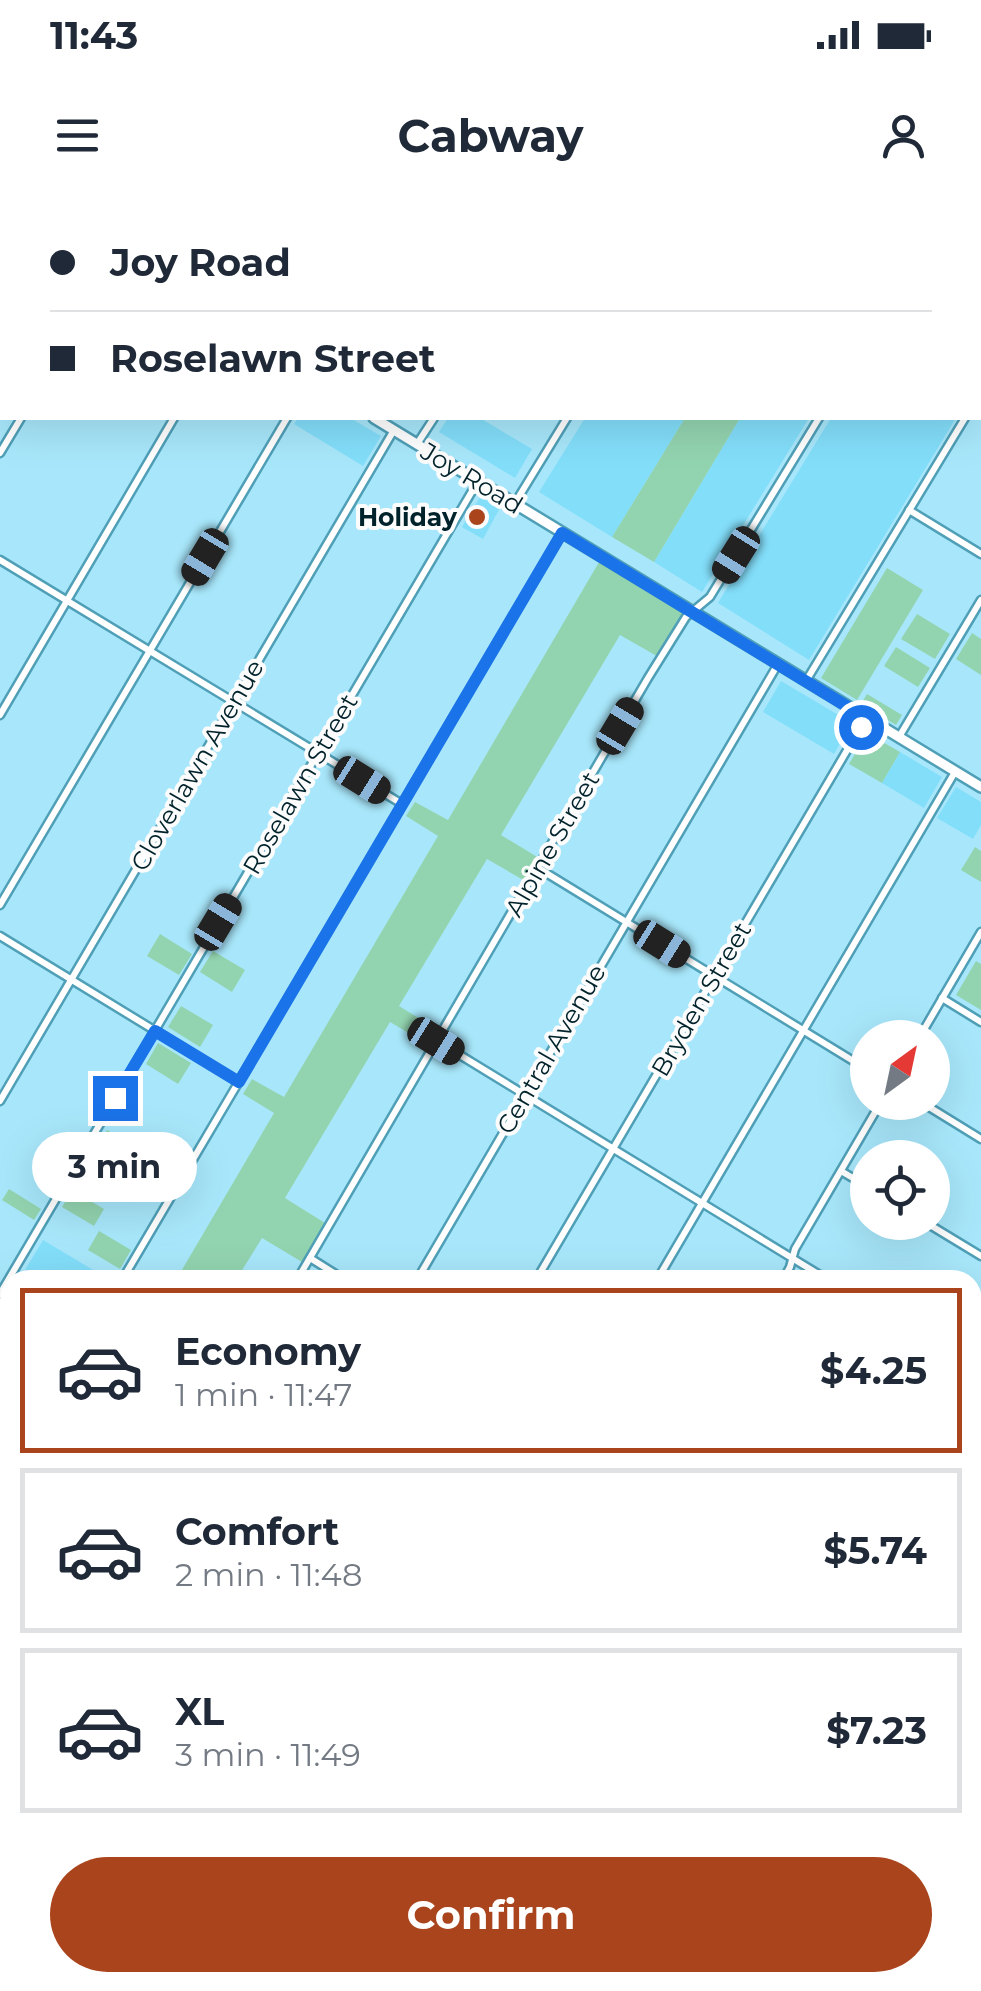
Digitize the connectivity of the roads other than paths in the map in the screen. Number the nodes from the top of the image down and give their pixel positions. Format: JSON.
{"nodes":[{"id":1,"x":20,"y":420,"type":"edge"},
{"id":2,"x":173,"y":420,"type":"edge"},
{"id":3,"x":286,"y":420,"type":"edge"},
{"id":4,"x":377,"y":420,"type":"edge"},
{"id":5,"x":433,"y":420,"type":"edge"},
{"id":6,"x":566,"y":420,"type":"edge"},
{"id":7,"x":818,"y":420,"type":"edge"},
{"id":8,"x":963,"y":420,"type":"edge"},
{"id":9,"x":394,"y":430,"type":"junction"},
{"id":10,"x":418,"y":444,"type":"junction"},
{"id":11,"x":0,"y":454,"type":"edge"},
{"id":12,"x":478,"y":481,"type":"junction"},
{"id":13,"x":515,"y":504,"type":"junction"},
{"id":14,"x":909,"y":510,"type":"junction"},
{"id":15,"x":562,"y":533,"type":"junction"},
{"id":16,"x":981,"y":554,"type":"edge"},
{"id":17,"x":0,"y":560,"type":"edge"},
{"id":18,"x":981,"y":600,"type":"edge"},
{"id":19,"x":68,"y":601,"type":"junction"},
{"id":20,"x":694,"y":613,"type":"junction"},
{"id":21,"x":150,"y":650,"type":"junction"},
{"id":22,"x":778,"y":664,"type":"junction"},
{"id":23,"x":806,"y":681,"type":"junction"},
{"id":24,"x":234,"y":702,"type":"junction"},
{"id":25,"x":0,"y":715,"type":"edge"},
{"id":26,"x":866,"y":718,"type":"junction"},
{"id":27,"x":899,"y":738,"type":"junction"},
{"id":28,"x":318,"y":753,"type":"junction"},
{"id":29,"x":955,"y":772,"type":"junction"},
{"id":30,"x":981,"y":788,"type":"edge"},
{"id":31,"x":402,"y":804,"type":"junction"},
{"id":32,"x":538,"y":868,"type":"junction"},
{"id":33,"x":0,"y":905,"type":"edge"},
{"id":34,"x":626,"y":922,"type":"junction"},
{"id":35,"x":981,"y":932,"type":"edge"},
{"id":36,"x":0,"y":936,"type":"edge"},
{"id":37,"x":714,"y":976,"type":"junction"},
{"id":38,"x":71,"y":980,"type":"junction"},
{"id":39,"x":942,"y":998,"type":"junction"},
{"id":40,"x":929,"y":1020,"type":"edge"},
{"id":41,"x":981,"y":1022,"type":"edge"},
{"id":42,"x":803,"y":1030,"type":"junction"},
{"id":43,"x":155,"y":1031,"type":"junction"},
{"id":44,"x":436,"y":1041,"type":"junction"},
{"id":45,"x":850,"y":1059,"type":"edge"},
{"id":46,"x":239,"y":1082,"type":"junction"},
{"id":47,"x":525,"y":1095,"type":"junction"},
{"id":48,"x":0,"y":1101,"type":"edge"},
{"id":49,"x":871,"y":1120,"type":"edge"},
{"id":50,"x":949,"y":1120,"type":"edge"},
{"id":51,"x":981,"y":1140,"type":"edge"},
{"id":52,"x":613,"y":1149,"type":"junction"},
{"id":53,"x":841,"y":1171,"type":"junction"},
{"id":54,"x":850,"y":1176,"type":"edge"},
{"id":55,"x":702,"y":1203,"type":"junction"},
{"id":56,"x":950,"y":1237,"type":"edge"},
{"id":57,"x":981,"y":1256,"type":"edge"},
{"id":58,"x":310,"y":1258,"type":"junction"},
{"id":59,"x":792,"y":1258,"type":"junction"},
{"id":60,"x":14,"y":1270,"type":"edge"},
{"id":61,"x":128,"y":1270,"type":"edge"},
{"id":62,"x":303,"y":1270,"type":"edge"},
{"id":63,"x":329,"y":1270,"type":"edge"},
{"id":64,"x":422,"y":1270,"type":"edge"},
{"id":65,"x":542,"y":1270,"type":"edge"},
{"id":66,"x":663,"y":1270,"type":"edge"},
{"id":67,"x":787,"y":1270,"type":"edge"},
{"id":68,"x":812,"y":1270,"type":"edge"}],
"edges":[{"from":1,"to":11,"type":"street"},
{"from":2,"to":19,"type":"street"},
{"from":3,"to":21,"type":"street"},
{"from":4,"to":9,"type":"street","name":"Joy Road"},
{"from":5,"to":10,"type":"street"},
{"from":6,"to":13,"type":"street"},
{"from":7,"to":20,"type":"street","name":"Alpine Street"},
{"from":8,"to":14,"type":"street"},
{"from":9,"to":10,"type":"street","name":"Joy Road"},
{"from":9,"to":24,"type":"street","name":"Cloverlawn Avenue"},
{"from":10,"to":12,"type":"street","name":"Joy Road"},
{"from":12,"to":13,"type":"street","name":"Joy Road"},
{"from":12,"to":28,"type":"street","name":"Roselawn Street"},
{"from":13,"to":15,"type":"street","name":"Joy Road"},
{"from":14,"to":16,"type":"street"},
{"from":14,"to":23,"type":"street"},
{"from":15,"to":20,"type":"street","name":"Joy Road"},
{"from":15,"to":31,"type":"street"},
{"from":17,"to":19,"type":"street"},
{"from":18,"to":27,"type":"street"},
{"from":19,"to":21,"type":"street"},
{"from":19,"to":25,"type":"street"},
{"from":20,"to":22,"type":"street","name":"Joy Road"},
{"from":20,"to":32,"type":"street","name":"Alpine Street"},
{"from":21,"to":24,"type":"street"},
{"from":21,"to":33,"type":"street"},
{"from":22,"to":23,"type":"street","name":"Joy Road"},
{"from":22,"to":34,"type":"street","name":"Central Avenue"},
{"from":23,"to":26,"type":"street","name":"Joy Road"},
{"from":24,"to":28,"type":"street"},
{"from":24,"to":38,"type":"street","name":"Cloverlawn Avenue"},
{"from":26,"to":27,"type":"street","name":"Joy Road"},
{"from":26,"to":37,"type":"street","name":"Bryden Street"},
{"from":27,"to":29,"type":"street","name":"Joy Road"},
{"from":28,"to":31,"type":"street"},
{"from":28,"to":43,"type":"street","name":"Roselawn Street"},
{"from":29,"to":30,"type":"street","name":"Joy Road"},
{"from":29,"to":42,"type":"street"},
{"from":31,"to":46,"type":"street"},
{"from":32,"to":34,"type":"street"},
{"from":32,"to":44,"type":"street","name":"Alpine Street"},
{"from":34,"to":37,"type":"street"},
{"from":34,"to":47,"type":"street","name":"Central Avenue"},
{"from":35,"to":39,"type":"street"},
{"from":36,"to":38,"type":"street"},
{"from":37,"to":42,"type":"street"},
{"from":37,"to":52,"type":"street","name":"Bryden Street"},
{"from":38,"to":43,"type":"street"},
{"from":38,"to":48,"type":"street","name":"Cloverlawn Avenue"},
{"from":39,"to":40,"type":"street"},
{"from":39,"to":41,"type":"street"},
{"from":42,"to":45,"type":"street"},
{"from":42,"to":55,"type":"street"},
{"from":43,"to":46,"type":"street"},
{"from":43,"to":60,"type":"street","name":"Roselawn Street"},
{"from":44,"to":47,"type":"street"},
{"from":44,"to":58,"type":"street","name":"Alpine Street"},
{"from":46,"to":61,"type":"street"},
{"from":47,"to":52,"type":"street"},
{"from":47,"to":64,"type":"street","name":"Central Avenue"},
{"from":49,"to":53,"type":"street"},
{"from":50,"to":51,"type":"street"},
{"from":52,"to":55,"type":"street"},
{"from":52,"to":65,"type":"street","name":"Bryden Street"},
{"from":53,"to":54,"type":"street"},
{"from":53,"to":59,"type":"street"},
{"from":55,"to":59,"type":"street"},
{"from":55,"to":66,"type":"street"},
{"from":56,"to":57,"type":"street"},
{"from":58,"to":62,"type":"street","name":"Alpine Street"},
{"from":58,"to":63,"type":"street"},
{"from":59,"to":67,"type":"street"},
{"from":59,"to":68,"type":"street"}]}
